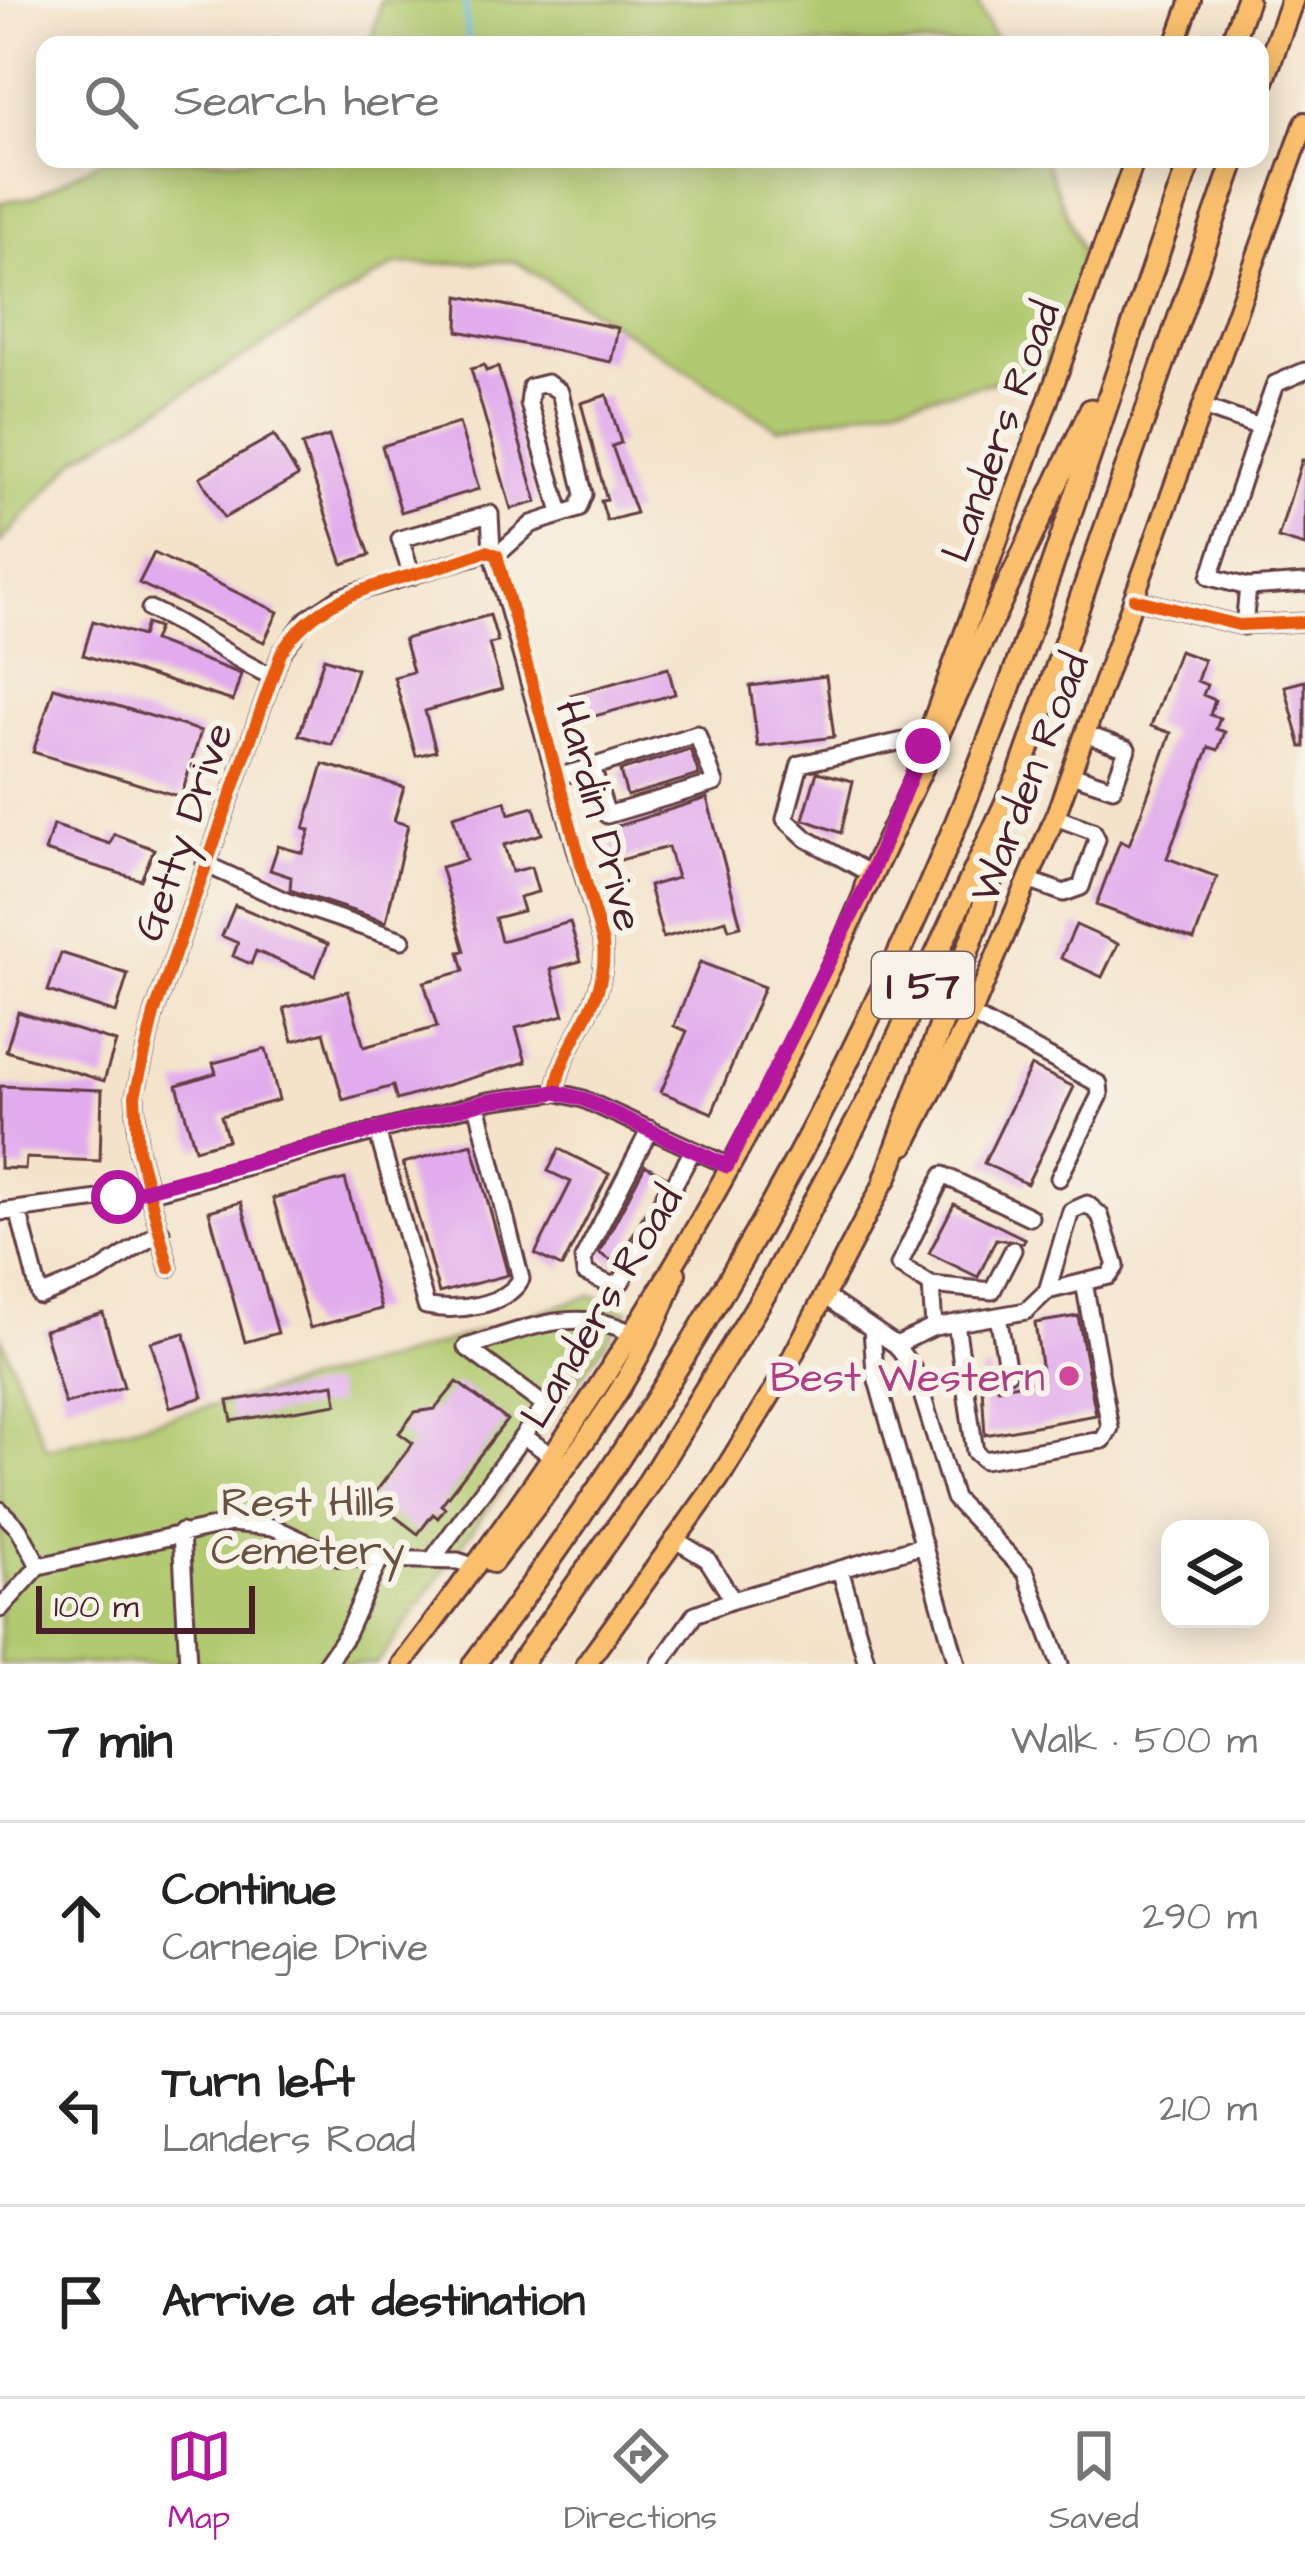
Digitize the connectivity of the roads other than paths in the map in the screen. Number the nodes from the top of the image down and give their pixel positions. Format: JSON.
{"nodes":[{"id":1,"x":1191,"y":0,"type":"edge"},
{"id":2,"x":1247,"y":0,"type":"edge"},
{"id":3,"x":1292,"y":0,"type":"edge"},
{"id":4,"x":1178,"y":36,"type":"edge"},
{"id":5,"x":1235,"y":36,"type":"edge"},
{"id":6,"x":1269,"y":64,"type":"edge"},
{"id":7,"x":1305,"y":122,"type":"edge"},
{"id":8,"x":1132,"y":168,"type":"edge"},
{"id":9,"x":1188,"y":168,"type":"edge"},
{"id":10,"x":1232,"y":168,"type":"edge"},
{"id":11,"x":1124,"y":345,"type":"junction"},
{"id":12,"x":1305,"y":371,"type":"edge"},
{"id":13,"x":1203,"y":407,"type":"junction"},
{"id":14,"x":1260,"y":428,"type":"junction"},
{"id":15,"x":561,"y":513,"type":"junction"},
{"id":16,"x":495,"y":553,"type":"junction"},
{"id":17,"x":412,"y":576,"type":"junction"},
{"id":18,"x":1305,"y":583,"type":"edge"},
{"id":19,"x":1248,"y":587,"type":"junction"},
{"id":20,"x":1134,"y":599,"type":"junction"},
{"id":21,"x":150,"y":609,"type":"dead end"},
{"id":22,"x":1305,"y":622,"type":"edge"},
{"id":23,"x":1244,"y":626,"type":"junction"},
{"id":24,"x":272,"y":676,"type":"junction"},
{"id":25,"x":1085,"y":734,"type":"junction"},
{"id":26,"x":923,"y":746,"type":"junction"},
{"id":27,"x":592,"y":767,"type":"junction"},
{"id":28,"x":1071,"y":774,"type":"junction"},
{"id":29,"x":1019,"y":775,"type":"junction"},
{"id":30,"x":557,"y":777,"type":"junction"},
{"id":31,"x":1055,"y":817,"type":"junction"},
{"id":32,"x":205,"y":864,"type":"junction"},
{"id":33,"x":869,"y":880,"type":"junction"},
{"id":34,"x":1028,"y":880,"type":"junction"},
{"id":35,"x":402,"y":940,"type":"dead end"},
{"id":36,"x":971,"y":1015,"type":"junction"},
{"id":37,"x":556,"y":1092,"type":"junction"},
{"id":38,"x":477,"y":1104,"type":"junction"},
{"id":39,"x":650,"y":1129,"type":"junction"},
{"id":40,"x":377,"y":1130,"type":"junction"},
{"id":41,"x":693,"y":1150,"type":"junction"},
{"id":42,"x":727,"y":1166,"type":"junction"},
{"id":43,"x":886,"y":1178,"type":"junction"},
{"id":44,"x":1059,"y":1178,"type":"dead end"},
{"id":45,"x":152,"y":1192,"type":"junction"},
{"id":46,"x":9,"y":1211,"type":"edge"},
{"id":47,"x":1030,"y":1216,"type":"dead end"},
{"id":48,"x":161,"y":1231,"type":"junction"},
{"id":49,"x":686,"y":1239,"type":"junction"},
{"id":50,"x":1013,"y":1250,"type":"dead end"},
{"id":51,"x":170,"y":1268,"type":"dead end"},
{"id":52,"x":1084,"y":1282,"type":"junction"},
{"id":53,"x":931,"y":1285,"type":"junction"},
{"id":54,"x":1047,"y":1291,"type":"junction"},
{"id":55,"x":827,"y":1298,"type":"junction"},
{"id":56,"x":998,"y":1316,"type":"junction"},
{"id":57,"x":956,"y":1324,"type":"junction"},
{"id":58,"x":934,"y":1328,"type":"junction"},
{"id":59,"x":872,"y":1329,"type":"junction"},
{"id":60,"x":631,"y":1333,"type":"junction"},
{"id":61,"x":896,"y":1346,"type":"junction"},
{"id":62,"x":1000,"y":1376,"type":"dead end"},
{"id":63,"x":524,"y":1436,"type":"junction"},
{"id":64,"x":551,"y":1456,"type":"junction"},
{"id":65,"x":0,"y":1510,"type":"edge"},
{"id":66,"x":181,"y":1532,"type":"junction"},
{"id":67,"x":674,"y":1539,"type":"junction"},
{"id":68,"x":925,"y":1545,"type":"junction"},
{"id":69,"x":380,"y":1559,"type":"junction"},
{"id":70,"x":432,"y":1560,"type":"junction"},
{"id":71,"x":39,"y":1566,"type":"junction"},
{"id":72,"x":476,"y":1568,"type":"junction"},
{"id":73,"x":840,"y":1569,"type":"junction"},
{"id":74,"x":733,"y":1600,"type":"junction"},
{"id":75,"x":0,"y":1609,"type":"edge"},
{"id":76,"x":188,"y":1664,"type":"edge"},
{"id":77,"x":326,"y":1664,"type":"edge"},
{"id":78,"x":402,"y":1664,"type":"edge"},
{"id":79,"x":417,"y":1664,"type":"edge"},
{"id":80,"x":474,"y":1664,"type":"edge"},
{"id":81,"x":520,"y":1664,"type":"edge"},
{"id":82,"x":586,"y":1664,"type":"edge"},
{"id":83,"x":660,"y":1664,"type":"edge"},
{"id":84,"x":867,"y":1664,"type":"edge"},
{"id":85,"x":957,"y":1664,"type":"edge"},
{"id":86,"x":1060,"y":1664,"type":"edge"}],
"edges":[{"from":1,"to":4,"type":"main road"},
{"from":2,"to":5,"type":"highway"},
{"from":3,"to":6,"type":"highway"},
{"from":7,"to":13,"type":"main road","name":"Warden Road"},
{"from":8,"to":26,"type":"main road","name":"Landers Road"},
{"from":9,"to":11,"type":"highway","number":"I 57"},
{"from":10,"to":29,"type":"highway","number":"I 57"},
{"from":11,"to":33,"type":"highway"},
{"from":11,"to":80,"type":"highway","number":"I 57"},
{"from":12,"to":14,"type":"street"},
{"from":13,"to":14,"type":"street"},
{"from":13,"to":20,"type":"main road","name":"Warden Road"},
{"from":14,"to":19,"type":"street"},
{"from":15,"to":15,"type":"street"},
{"from":15,"to":16,"type":"street","name":"Getty Drive"},
{"from":16,"to":17,"type":"street","name":"Getty Drive"},
{"from":16,"to":17,"type":"street","name":"Hardin Drive"},
{"from":16,"to":30,"type":"street","name":"Hardin Drive"},
{"from":17,"to":24,"type":"street","name":"Getty Drive"},
{"from":18,"to":19,"type":"street"},
{"from":19,"to":23,"type":"street"},
{"from":20,"to":23,"type":"street"},
{"from":20,"to":25,"type":"main road","name":"Warden Road"},
{"from":21,"to":24,"type":"street"},
{"from":22,"to":23,"type":"street"},
{"from":24,"to":32,"type":"street","name":"Getty Drive"},
{"from":25,"to":28,"type":"main road","name":"Warden Road"},
{"from":25,"to":28,"type":"street"},
{"from":26,"to":33,"type":"main road","name":"Landers Road"},
{"from":26,"to":33,"type":"street"},
{"from":27,"to":27,"type":"street"},
{"from":27,"to":30,"type":"street"},
{"from":28,"to":31,"type":"main road","name":"Warden Road"},
{"from":29,"to":43,"type":"highway"},
{"from":29,"to":81,"type":"highway","number":"I 57"},
{"from":30,"to":37,"type":"street","name":"Hardin Drive"},
{"from":31,"to":34,"type":"main road","name":"Warden Road"},
{"from":31,"to":34,"type":"street"},
{"from":32,"to":35,"type":"street"},
{"from":32,"to":45,"type":"street","name":"Getty Drive"},
{"from":33,"to":42,"type":"main road","name":"Landers Road"},
{"from":34,"to":36,"type":"main road","name":"Warden Road"},
{"from":36,"to":43,"type":"main road","name":"Warden Road"},
{"from":36,"to":44,"type":"street"},
{"from":37,"to":38,"type":"street"},
{"from":37,"to":39,"type":"street"},
{"from":38,"to":40,"type":"street"},
{"from":38,"to":40,"type":"street"},
{"from":39,"to":41,"type":"street"},
{"from":39,"to":41,"type":"street"},
{"from":40,"to":45,"type":"street"},
{"from":41,"to":42,"type":"street"},
{"from":42,"to":49,"type":"main road","name":"Landers Road"},
{"from":43,"to":55,"type":"main road","name":"Warden Road"},
{"from":45,"to":46,"type":"street"},
{"from":45,"to":48,"type":"street","name":"Getty Drive"},
{"from":46,"to":48,"type":"street"},
{"from":47,"to":53,"type":"street"},
{"from":48,"to":51,"type":"street","name":"Getty Drive"},
{"from":49,"to":60,"type":"main road","name":"Landers Road"},
{"from":49,"to":79,"type":"main road"},
{"from":50,"to":53,"type":"street"},
{"from":52,"to":54,"type":"street"},
{"from":52,"to":54,"type":"street"},
{"from":52,"to":57,"type":"street"},
{"from":53,"to":58,"type":"street"},
{"from":54,"to":56,"type":"street"},
{"from":55,"to":59,"type":"street"},
{"from":55,"to":67,"type":"main road","name":"Warden Road"},
{"from":56,"to":57,"type":"street"},
{"from":56,"to":62,"type":"street"},
{"from":57,"to":58,"type":"street"},
{"from":58,"to":61,"type":"street"},
{"from":59,"to":61,"type":"street"},
{"from":59,"to":68,"type":"street"},
{"from":60,"to":63,"type":"street"},
{"from":60,"to":64,"type":"main road","name":"Landers Road"},
{"from":61,"to":86,"type":"street"},
{"from":63,"to":64,"type":"street"},
{"from":63,"to":70,"type":"street"},
{"from":64,"to":72,"type":"main road","name":"Landers Road"},
{"from":65,"to":71,"type":"street"},
{"from":66,"to":69,"type":"street"},
{"from":66,"to":71,"type":"street"},
{"from":66,"to":76,"type":"street"},
{"from":67,"to":74,"type":"street"},
{"from":67,"to":82,"type":"main road","name":"Warden Road"},
{"from":68,"to":73,"type":"street"},
{"from":68,"to":85,"type":"street"},
{"from":69,"to":70,"type":"street"},
{"from":69,"to":77,"type":"street"},
{"from":70,"to":72,"type":"street"},
{"from":71,"to":75,"type":"street"},
{"from":72,"to":78,"type":"main road","name":"Landers Road"},
{"from":73,"to":74,"type":"street"},
{"from":73,"to":84,"type":"street"},
{"from":74,"to":83,"type":"street"}]}
